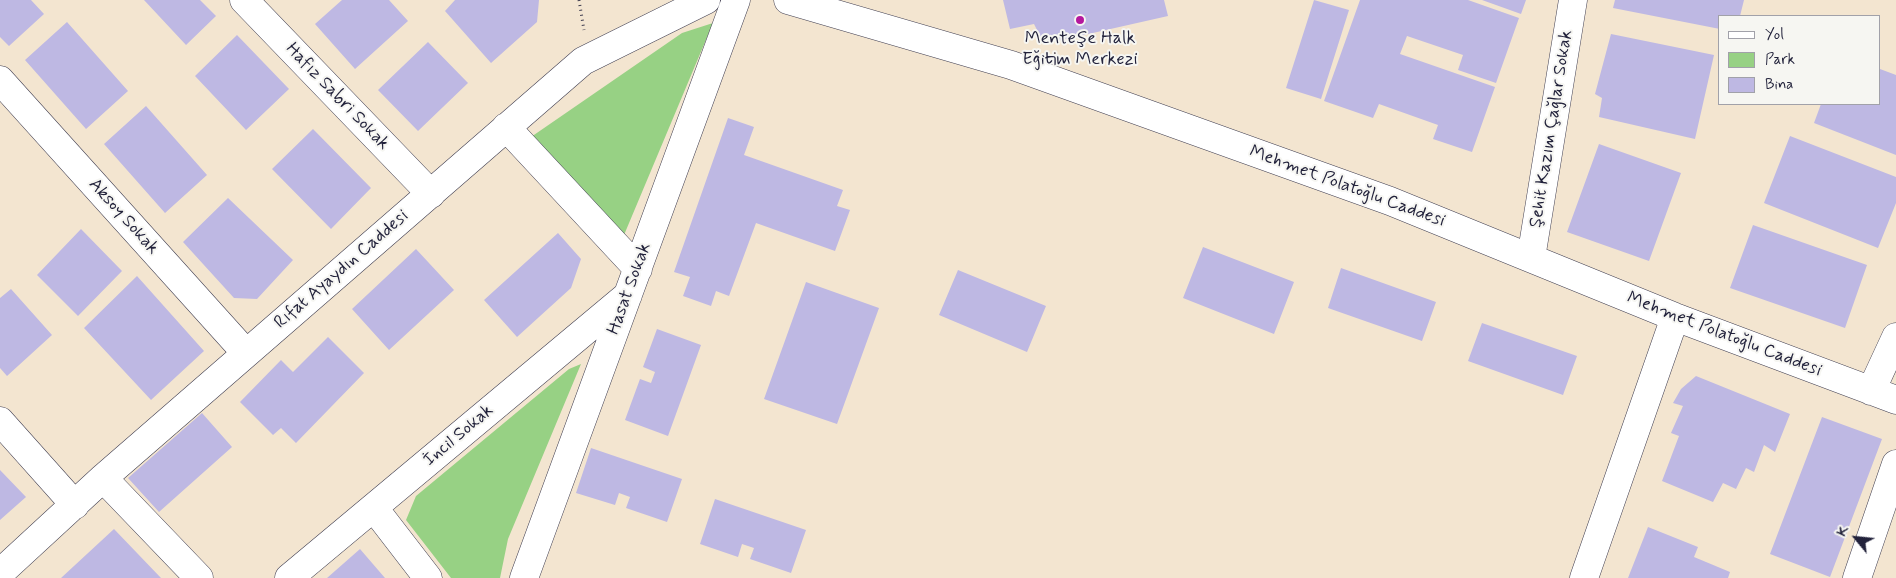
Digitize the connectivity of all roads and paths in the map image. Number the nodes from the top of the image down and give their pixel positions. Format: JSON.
{"nodes":[{"id":1,"x":244,"y":0,"type":"edge"},
{"id":2,"x":736,"y":0,"type":"edge"},
{"id":3,"x":788,"y":0,"type":"edge"},
{"id":4,"x":1573,"y":0,"type":"edge"},
{"id":5,"x":701,"y":1,"type":"edge"},
{"id":6,"x":0,"y":80,"type":"edge"},
{"id":7,"x":506,"y":127,"type":"junction"},
{"id":8,"x":430,"y":194,"type":"junction"},
{"id":9,"x":1531,"y":258,"type":"junction"},
{"id":10,"x":638,"y":269,"type":"junction"},
{"id":11,"x":629,"y":294,"type":"junction"},
{"id":12,"x":1675,"y":317,"type":"junction"},
{"id":13,"x":1896,"y":337,"type":"edge"},
{"id":14,"x":246,"y":353,"type":"junction"},
{"id":15,"x":1871,"y":391,"type":"junction"},
{"id":16,"x":1896,"y":400,"type":"edge"},
{"id":17,"x":0,"y":421,"type":"edge"},
{"id":18,"x":1896,"y":464,"type":"edge"},
{"id":19,"x":103,"y":478,"type":"junction"},
{"id":20,"x":75,"y":505,"type":"junction"},
{"id":21,"x":374,"y":508,"type":"junction"},
{"id":22,"x":0,"y":572,"type":"edge"},
{"id":23,"x":199,"y":578,"type":"edge"},
{"id":24,"x":289,"y":578,"type":"edge"},
{"id":25,"x":428,"y":578,"type":"edge"},
{"id":26,"x":524,"y":578,"type":"edge"},
{"id":27,"x":1584,"y":578,"type":"edge"},
{"id":28,"x":1857,"y":578,"type":"edge"}],
"edges":[{"from":1,"to":8,"type":"street","name":"Hafız Sabri Sokak"},
{"from":2,"to":10,"type":"street","name":"Hasat Sokak"},
{"from":3,"to":9,"type":"street","name":"Mehmet Polatoğlu Caddesi"},
{"from":4,"to":9,"type":"street","name":"Şehit Kazım Çağlar Sokak"},
{"from":5,"to":7,"type":"street","name":"Rıfat Ayaydın Caddesi"},
{"from":6,"to":14,"type":"street","name":"Aksoy Sokak"},
{"from":7,"to":8,"type":"street","name":"Rıfat Ayaydın Caddesi"},
{"from":7,"to":10,"type":"street"},
{"from":8,"to":14,"type":"street","name":"Rıfat Ayaydın Caddesi"},
{"from":9,"to":12,"type":"street","name":"Mehmet Polatoğlu Caddesi"},
{"from":10,"to":11,"type":"street","name":"Hasat Sokak"},
{"from":11,"to":21,"type":"street","name":"İncil Sokak"},
{"from":11,"to":26,"type":"street","name":"Hasat Sokak"},
{"from":12,"to":15,"type":"street","name":"Mehmet Polatoğlu Caddesi"},
{"from":12,"to":27,"type":"street"},
{"from":13,"to":15,"type":"street"},
{"from":14,"to":19,"type":"street","name":"Rıfat Ayaydın Caddesi"},
{"from":15,"to":16,"type":"street","name":"Mehmet Polatoğlu Caddesi"},
{"from":17,"to":20,"type":"street"},
{"from":18,"to":28,"type":"street"},
{"from":19,"to":20,"type":"street","name":"Rıfat Ayaydın Caddesi"},
{"from":19,"to":23,"type":"street"},
{"from":20,"to":22,"type":"street","name":"Rıfat Ayaydın Caddesi"},
{"from":21,"to":24,"type":"street","name":"İncil Sokak"},
{"from":21,"to":25,"type":"street"}]}
